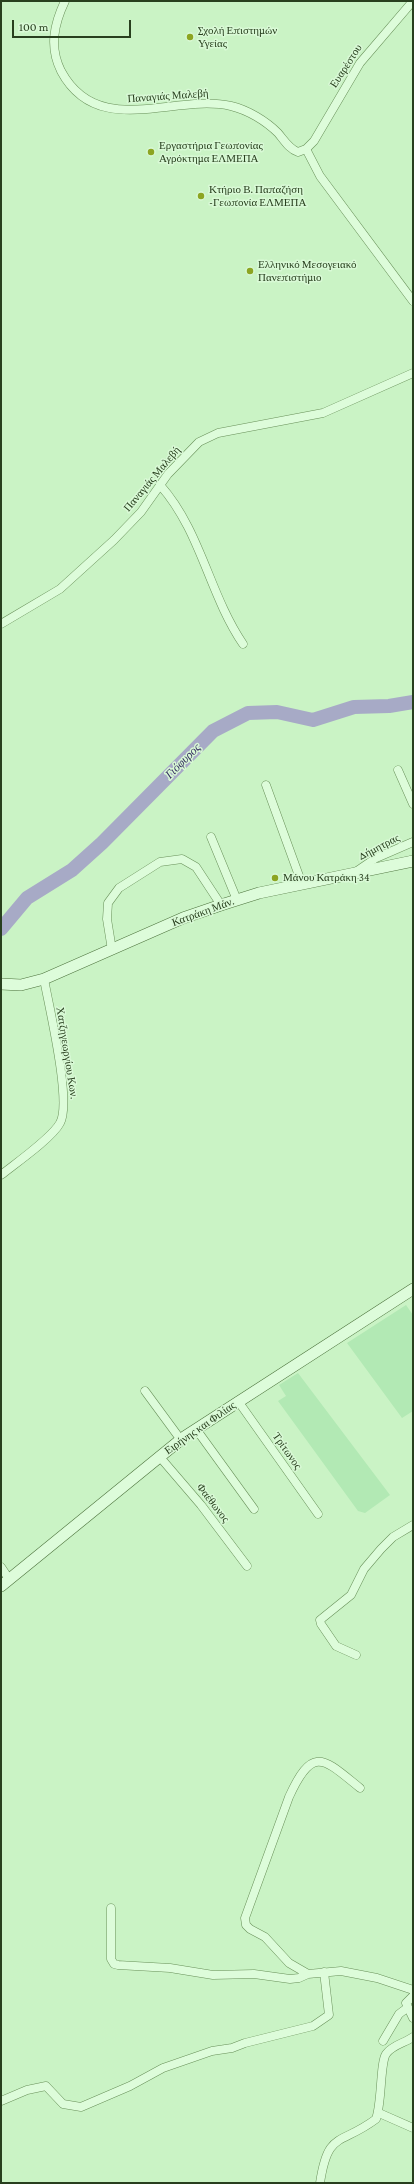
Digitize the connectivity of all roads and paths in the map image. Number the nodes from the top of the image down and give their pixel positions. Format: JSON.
{"nodes":[{"id":1,"x":65,"y":1,"type":"edge"},
{"id":2,"x":413,"y":1,"type":"edge"},
{"id":3,"x":306,"y":149,"type":"junction"},
{"id":4,"x":413,"y":301,"type":"edge"},
{"id":5,"x":413,"y":373,"type":"edge"},
{"id":6,"x":160,"y":485,"type":"junction"},
{"id":7,"x":1,"y":624,"type":"edge"},
{"id":8,"x":242,"y":644,"type":"dead end"},
{"id":9,"x":398,"y":770,"type":"dead end"},
{"id":10,"x":266,"y":785,"type":"dead end"},
{"id":11,"x":413,"y":804,"type":"edge"},
{"id":12,"x":211,"y":837,"type":"dead end"},
{"id":13,"x":413,"y":842,"type":"edge"},
{"id":14,"x":413,"y":861,"type":"edge"},
{"id":15,"x":356,"y":872,"type":"junction"},
{"id":16,"x":302,"y":884,"type":"junction"},
{"id":17,"x":237,"y":900,"type":"junction"},
{"id":18,"x":221,"y":904,"type":"junction"},
{"id":19,"x":112,"y":950,"type":"junction"},
{"id":20,"x":44,"y":979,"type":"junction"},
{"id":21,"x":1,"y":984,"type":"edge"},
{"id":22,"x":1,"y":1175,"type":"edge"},
{"id":23,"x":413,"y":1289,"type":"edge"},
{"id":24,"x":145,"y":1391,"type":"dead end"},
{"id":25,"x":238,"y":1401,"type":"junction"},
{"id":26,"x":196,"y":1429,"type":"junction"},
{"id":27,"x":181,"y":1440,"type":"junction"},
{"id":28,"x":159,"y":1456,"type":"junction"},
{"id":29,"x":254,"y":1509,"type":"dead end"},
{"id":30,"x":318,"y":1514,"type":"dead end"},
{"id":31,"x":413,"y":1525,"type":"edge"},
{"id":32,"x":247,"y":1566,"type":"dead end"},
{"id":33,"x":1,"y":1567,"type":"edge"},
{"id":34,"x":5,"y":1582,"type":"edge"},
{"id":35,"x":356,"y":1655,"type":"dead end"},
{"id":36,"x":360,"y":1788,"type":"dead end"},
{"id":37,"x":111,"y":1908,"type":"dead end"},
{"id":38,"x":324,"y":1972,"type":"junction"},
{"id":39,"x":308,"y":1974,"type":"junction"},
{"id":40,"x":413,"y":1990,"type":"edge"},
{"id":41,"x":413,"y":1996,"type":"edge"},
{"id":42,"x":407,"y":2008,"type":"junction"},
{"id":43,"x":413,"y":2018,"type":"edge"},
{"id":44,"x":413,"y":2037,"type":"edge"},
{"id":45,"x":383,"y":2041,"type":"dead end"},
{"id":46,"x":1,"y":2101,"type":"edge"},
{"id":47,"x":379,"y":2113,"type":"junction"},
{"id":48,"x":413,"y":2128,"type":"edge"},
{"id":49,"x":320,"y":2183,"type":"edge"}],
"edges":[{"from":1,"to":3,"type":"street","name":"Παναγιάς Μαλεβή"},
{"from":2,"to":3,"type":"street","name":"Ευαρέστου"},
{"from":3,"to":4,"type":"street"},
{"from":5,"to":6,"type":"street","name":"Παναγιάς Μαλεβή"},
{"from":6,"to":7,"type":"street","name":"Παναγιάς Μαλεβή"},
{"from":6,"to":8,"type":"street"},
{"from":9,"to":11,"type":"street"},
{"from":10,"to":16,"type":"street"},
{"from":12,"to":17,"type":"street"},
{"from":13,"to":15,"type":"street","name":"Δήμητρας"},
{"from":14,"to":15,"type":"street","name":"Κατράκη Μάν."},
{"from":15,"to":16,"type":"street","name":"Κατράκη Μάν."},
{"from":16,"to":17,"type":"street","name":"Κατράκη Μάν."},
{"from":17,"to":18,"type":"street","name":"Κατράκη Μάν."},
{"from":18,"to":19,"type":"street","name":"Κατράκη Μάν."},
{"from":18,"to":19,"type":"street"},
{"from":19,"to":20,"type":"street","name":"Κατράκη Μάν."},
{"from":20,"to":21,"type":"street","name":"Κατράκη Μάν."},
{"from":20,"to":22,"type":"street","name":"Χατζηγεωργίου Κων."},
{"from":23,"to":25,"type":"street","name":"Ειρήνης και Φιλίας"},
{"from":24,"to":27,"type":"street"},
{"from":25,"to":26,"type":"street","name":"Ειρήνης και Φιλίας"},
{"from":25,"to":30,"type":"street","name":"Τρίτωνος"},
{"from":26,"to":27,"type":"street","name":"Ειρήνης και Φιλίας"},
{"from":26,"to":29,"type":"street"},
{"from":27,"to":28,"type":"street","name":"Ειρήνης και Φιλίας"},
{"from":28,"to":32,"type":"street","name":"Φαέθωνος"},
{"from":28,"to":34,"type":"street","name":"Ειρήνης και Φιλίας"},
{"from":31,"to":35,"type":"street"},
{"from":33,"to":34,"type":"street"},
{"from":36,"to":39,"type":"street"},
{"from":37,"to":39,"type":"street"},
{"from":38,"to":39,"type":"street"},
{"from":38,"to":40,"type":"street"},
{"from":38,"to":46,"type":"street"},
{"from":41,"to":42,"type":"street"},
{"from":42,"to":43,"type":"street"},
{"from":42,"to":45,"type":"street"},
{"from":44,"to":47,"type":"street"},
{"from":47,"to":48,"type":"street"},
{"from":47,"to":49,"type":"street"}]}
